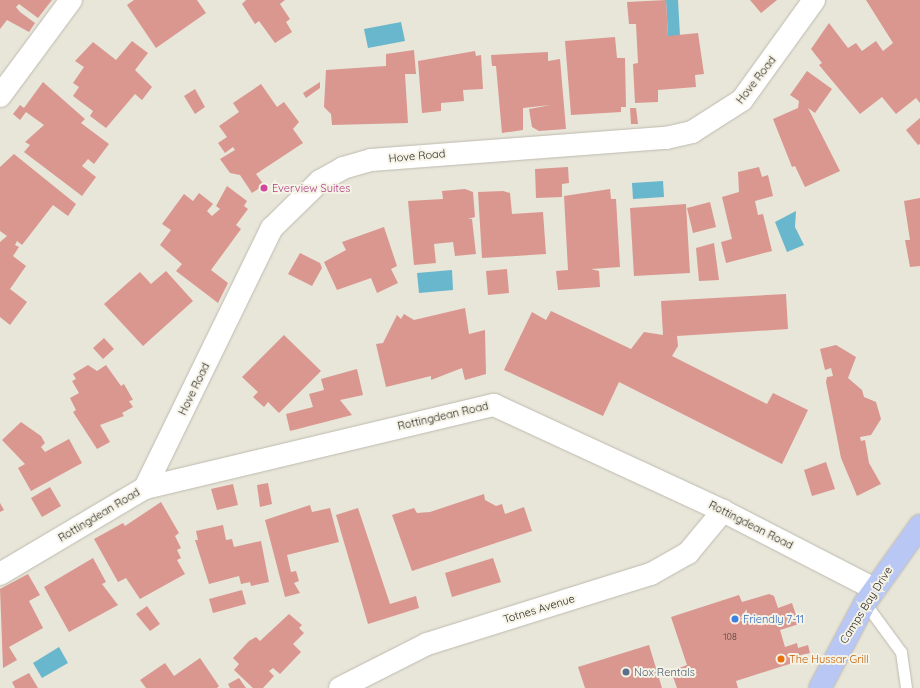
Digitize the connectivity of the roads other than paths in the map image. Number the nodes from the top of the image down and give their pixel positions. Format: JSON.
{"nodes":[{"id":1,"x":71,"y":0,"type":"edge"},
{"id":2,"x":814,"y":0,"type":"edge"},
{"id":3,"x":0,"y":96,"type":"edge"},
{"id":4,"x":145,"y":488,"type":"junction"},
{"id":5,"x":723,"y":511,"type":"junction"},
{"id":6,"x":920,"y":526,"type":"edge"},
{"id":7,"x":0,"y":574,"type":"edge"},
{"id":8,"x":870,"y":596,"type":"junction"},
{"id":9,"x":345,"y":687,"type":"edge"},
{"id":10,"x":820,"y":688,"type":"edge"},
{"id":11,"x":906,"y":688,"type":"edge"}],
"edges":[{"from":1,"to":3,"type":"street"},
{"from":2,"to":4,"type":"street","name":"Hove Road"},
{"from":4,"to":5,"type":"street","name":"Rottingdean Road"},
{"from":4,"to":7,"type":"street","name":"Rottingdean Road"},
{"from":5,"to":8,"type":"street","name":"Rottingdean Road"},
{"from":5,"to":9,"type":"street","name":"Totnes Avenue"},
{"from":6,"to":8,"type":"main road","name":"Camps Bay Drive"},
{"from":8,"to":10,"type":"main road","name":"Camps Bay Drive"},
{"from":8,"to":11,"type":"lane"}]}
